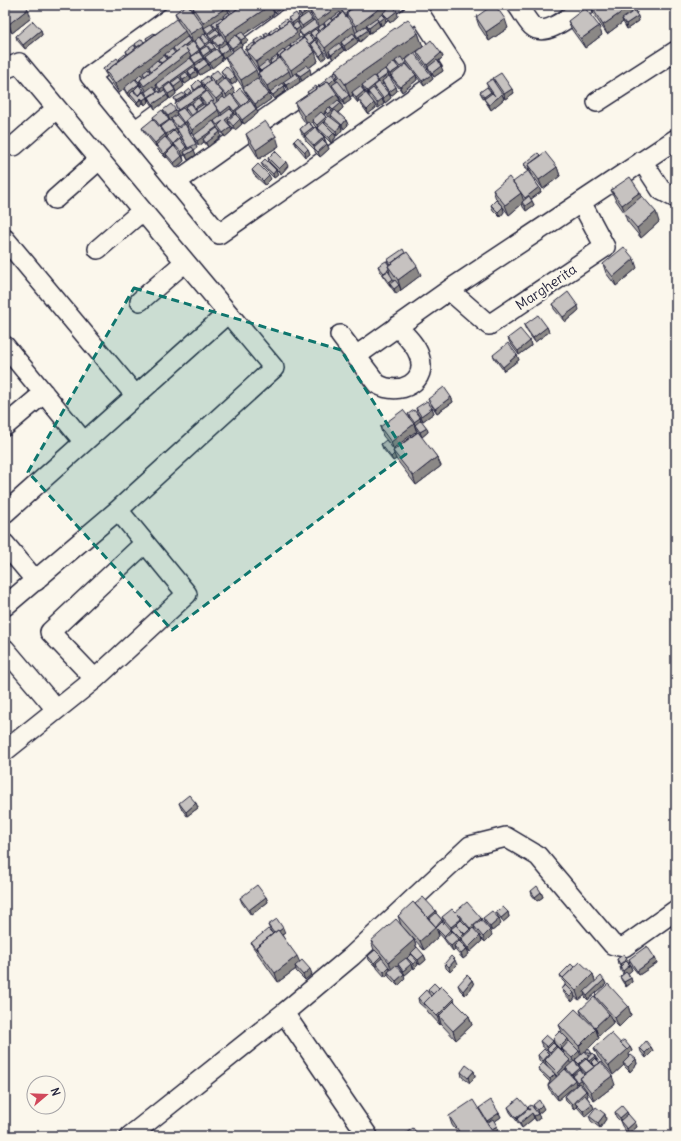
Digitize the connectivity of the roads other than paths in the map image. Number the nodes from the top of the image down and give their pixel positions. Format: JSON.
{"nodes":[{"id":1,"x":188,"y":5,"type":"edge"},
{"id":2,"x":306,"y":5,"type":"edge"},
{"id":3,"x":517,"y":5,"type":"edge"},
{"id":4,"x":584,"y":6,"type":"edge"},
{"id":5,"x":416,"y":8,"type":"edge"},
{"id":6,"x":676,"y":51,"type":"edge"},
{"id":7,"x":5,"y":69,"type":"edge"},
{"id":8,"x":597,"y":102,"type":"dead end"},
{"id":9,"x":56,"y":109,"type":"junction"},
{"id":10,"x":136,"y":130,"type":"junction"},
{"id":11,"x":676,"y":139,"type":"edge"},
{"id":12,"x":14,"y":146,"type":"dead end"},
{"id":13,"x":99,"y":160,"type":"junction"},
{"id":14,"x":642,"y":161,"type":"junction"},
{"id":15,"x":176,"y":182,"type":"junction"},
{"id":16,"x":676,"y":198,"type":"edge"},
{"id":17,"x":55,"y":199,"type":"dead end"},
{"id":18,"x":581,"y":202,"type":"junction"},
{"id":19,"x":142,"y":211,"type":"junction"},
{"id":20,"x":5,"y":239,"type":"edge"},
{"id":21,"x":98,"y":249,"type":"dead end"},
{"id":22,"x":185,"y":262,"type":"junction"},
{"id":23,"x":449,"y":290,"type":"junction"},
{"id":24,"x":140,"y":301,"type":"dead end"},
{"id":25,"x":228,"y":313,"type":"junction"},
{"id":26,"x":397,"y":326,"type":"junction"},
{"id":27,"x":340,"y":335,"type":"dead end"},
{"id":28,"x":5,"y":346,"type":"edge"},
{"id":29,"x":356,"y":356,"type":"junction"},
{"id":30,"x":44,"y":393,"type":"junction"},
{"id":31,"x":136,"y":396,"type":"junction"},
{"id":32,"x":5,"y":426,"type":"edge"},
{"id":33,"x":84,"y":442,"type":"junction"},
{"id":34,"x":118,"y":510,"type":"junction"},
{"id":35,"x":5,"y":513,"type":"edge"},
{"id":36,"x":145,"y":543,"type":"junction"},
{"id":37,"x":5,"y":544,"type":"edge"},
{"id":38,"x":36,"y":581,"type":"junction"},
{"id":39,"x":5,"y":606,"type":"edge"},
{"id":40,"x":5,"y":649,"type":"edge"},
{"id":41,"x":95,"y":679,"type":"junction"},
{"id":42,"x":56,"y":709,"type":"junction"},
{"id":43,"x":5,"y":751,"type":"edge"},
{"id":44,"x":676,"y":910,"type":"edge"},
{"id":45,"x":284,"y":1013,"type":"junction"},
{"id":46,"x":130,"y":1136,"type":"edge"},
{"id":47,"x":368,"y":1136,"type":"edge"}],
"edges":[{"from":1,"to":10,"type":"street"},
{"from":2,"to":10,"type":"street"},
{"from":3,"to":4,"type":"street"},
{"from":5,"to":15,"type":"street"},
{"from":5,"to":15,"type":"street"},
{"from":6,"to":8,"type":"street"},
{"from":7,"to":9,"type":"street"},
{"from":9,"to":12,"type":"street"},
{"from":9,"to":13,"type":"street"},
{"from":10,"to":15,"type":"street"},
{"from":11,"to":14,"type":"street"},
{"from":13,"to":17,"type":"street"},
{"from":13,"to":19,"type":"street"},
{"from":14,"to":16,"type":"street"},
{"from":14,"to":18,"type":"street"},
{"from":18,"to":23,"type":"street"},
{"from":18,"to":23,"type":"street","name":"Margherita"},
{"from":19,"to":21,"type":"street"},
{"from":19,"to":22,"type":"street"},
{"from":20,"to":31,"type":"street"},
{"from":22,"to":24,"type":"street"},
{"from":22,"to":25,"type":"street"},
{"from":23,"to":26,"type":"street"},
{"from":25,"to":31,"type":"street"},
{"from":25,"to":34,"type":"street"},
{"from":26,"to":29,"type":"street"},
{"from":26,"to":29,"type":"street"},
{"from":27,"to":29,"type":"street"},
{"from":28,"to":30,"type":"street"},
{"from":30,"to":32,"type":"street"},
{"from":30,"to":33,"type":"street"},
{"from":31,"to":33,"type":"street"},
{"from":33,"to":35,"type":"street"},
{"from":34,"to":36,"type":"street"},
{"from":34,"to":38,"type":"street"},
{"from":36,"to":41,"type":"street"},
{"from":36,"to":41,"type":"street"},
{"from":37,"to":38,"type":"street"},
{"from":38,"to":39,"type":"street"},
{"from":40,"to":42,"type":"street"},
{"from":41,"to":42,"type":"street"},
{"from":42,"to":43,"type":"street"},
{"from":44,"to":45,"type":"street"},
{"from":45,"to":46,"type":"street"},
{"from":45,"to":47,"type":"street"}]}
